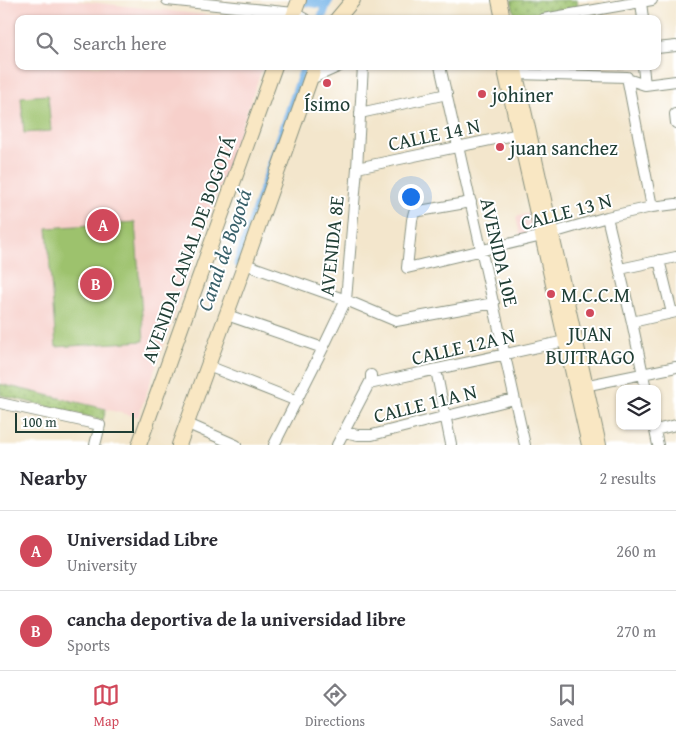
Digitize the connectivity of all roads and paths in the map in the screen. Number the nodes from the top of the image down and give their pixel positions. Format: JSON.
{"nodes":[{"id":1,"x":167,"y":0,"type":"edge"},
{"id":2,"x":353,"y":0,"type":"edge"},
{"id":3,"x":489,"y":0,"type":"edge"},
{"id":4,"x":499,"y":0,"type":"edge"},
{"id":5,"x":652,"y":0,"type":"edge"},
{"id":6,"x":641,"y":2,"type":"junction"},
{"id":7,"x":298,"y":12,"type":"edge"},
{"id":8,"x":340,"y":15,"type":"edge"},
{"id":9,"x":492,"y":15,"type":"edge"},
{"id":10,"x":502,"y":15,"type":"edge"},
{"id":11,"x":566,"y":15,"type":"edge"},
{"id":12,"x":643,"y":15,"type":"edge"},
{"id":13,"x":676,"y":46,"type":"edge"},
{"id":14,"x":661,"y":48,"type":"edge"},
{"id":15,"x":273,"y":70,"type":"edge"},
{"id":16,"x":362,"y":70,"type":"edge"},
{"id":17,"x":441,"y":70,"type":"edge"},
{"id":18,"x":511,"y":70,"type":"edge"},
{"id":19,"x":511,"y":70,"type":"edge"},
{"id":20,"x":524,"y":70,"type":"edge"},
{"id":21,"x":643,"y":70,"type":"edge"},
{"id":22,"x":313,"y":73,"type":"edge"},
{"id":23,"x":627,"y":78,"type":"junction"},
{"id":24,"x":676,"y":81,"type":"edge"},
{"id":25,"x":645,"y":86,"type":"junction"},
{"id":26,"x":447,"y":94,"type":"junction"},
{"id":27,"x":360,"y":113,"type":"junction"},
{"id":28,"x":676,"y":114,"type":"edge"},
{"id":29,"x":676,"y":122,"type":"edge"},
{"id":30,"x":519,"y":134,"type":"junction"},
{"id":31,"x":458,"y":147,"type":"junction"},
{"id":32,"x":357,"y":168,"type":"junction"},
{"id":33,"x":471,"y":202,"type":"junction"},
{"id":34,"x":676,"y":204,"type":"edge"},
{"id":35,"x":652,"y":207,"type":"junction"},
{"id":36,"x":607,"y":217,"type":"junction"},
{"id":37,"x":547,"y":235,"type":"junction"},
{"id":38,"x":481,"y":251,"type":"junction"},
{"id":39,"x":676,"y":257,"type":"edge"},
{"id":40,"x":659,"y":260,"type":"junction"},
{"id":41,"x":246,"y":264,"type":"junction"},
{"id":42,"x":620,"y":270,"type":"junction"},
{"id":43,"x":346,"y":300,"type":"junction"},
{"id":44,"x":494,"y":304,"type":"junction"},
{"id":45,"x":674,"y":312,"type":"edge"},
{"id":46,"x":227,"y":315,"type":"junction"},
{"id":47,"x":632,"y":322,"type":"junction"},
{"id":48,"x":565,"y":341,"type":"junction"},
{"id":49,"x":324,"y":348,"type":"junction"},
{"id":50,"x":505,"y":354,"type":"junction"},
{"id":51,"x":208,"y":366,"type":"junction"},
{"id":52,"x":676,"y":367,"type":"edge"},
{"id":53,"x":436,"y":370,"type":"junction"},
{"id":54,"x":642,"y":375,"type":"junction"},
{"id":55,"x":645,"y":385,"type":"edge"},
{"id":56,"x":581,"y":387,"type":"junction"},
{"id":57,"x":514,"y":399,"type":"junction"},
{"id":58,"x":297,"y":401,"type":"junction"},
{"id":59,"x":0,"y":403,"type":"edge"},
{"id":60,"x":446,"y":416,"type":"junction"},
{"id":61,"x":188,"y":424,"type":"junction"},
{"id":62,"x":676,"y":425,"type":"edge"},
{"id":63,"x":661,"y":427,"type":"edge"},
{"id":64,"x":654,"y":430,"type":"edge"},
{"id":65,"x":344,"y":432,"type":"junction"},
{"id":66,"x":451,"y":444,"type":"dead end"},
{"id":67,"x":592,"y":444,"type":"edge"},
{"id":68,"x":95,"y":445,"type":"edge"},
{"id":69,"x":139,"y":445,"type":"edge"},
{"id":70,"x":179,"y":445,"type":"edge"},
{"id":71,"x":236,"y":445,"type":"edge"},
{"id":72,"x":274,"y":445,"type":"edge"},
{"id":73,"x":337,"y":445,"type":"edge"},
{"id":74,"x":525,"y":445,"type":"edge"},
{"id":75,"x":658,"y":445,"type":"edge"}],
"edges":[{"from":1,"to":7,"type":"street"},
{"from":2,"to":8,"type":"main road"},
{"from":3,"to":9,"type":"main road"},
{"from":4,"to":10,"type":"main road"},
{"from":5,"to":6,"type":"street"},
{"from":6,"to":11,"type":"street"},
{"from":6,"to":12,"type":"street"},
{"from":13,"to":14,"type":"street"},
{"from":15,"to":69,"type":"main road","name":"AVENIDA CANAL DE BOGOTÁ"},
{"from":16,"to":27,"type":"street","name":"AVENIDA 8E"},
{"from":17,"to":26,"type":"street","name":"AVENIDA 10E"},
{"from":18,"to":30,"type":"main road"},
{"from":19,"to":37,"type":"main road"},
{"from":20,"to":23,"type":"street"},
{"from":21,"to":25,"type":"street"},
{"from":22,"to":41,"type":"main road"},
{"from":23,"to":25,"type":"street"},
{"from":23,"to":35,"type":"street"},
{"from":24,"to":25,"type":"street"},
{"from":26,"to":27,"type":"street"},
{"from":26,"to":31,"type":"street","name":"AVENIDA 10E"},
{"from":27,"to":32,"type":"street","name":"AVENIDA 8E"},
{"from":28,"to":29,"type":"street"},
{"from":30,"to":31,"type":"street","name":"CALLE 14 N"},
{"from":30,"to":37,"type":"main road"},
{"from":31,"to":32,"type":"street","name":"CALLE 14 N"},
{"from":31,"to":33,"type":"street","name":"AVENIDA 10E"},
{"from":32,"to":43,"type":"street","name":"AVENIDA 8E"},
{"from":33,"to":38,"type":"street","name":"AVENIDA 10E"},
{"from":33,"to":38,"type":"street","name":"CALLE 13 N"},
{"from":34,"to":35,"type":"street","name":"CALLE 13 N"},
{"from":35,"to":36,"type":"street","name":"CALLE 13 N"},
{"from":36,"to":37,"type":"street","name":"CALLE 13 N"},
{"from":36,"to":42,"type":"street"},
{"from":37,"to":38,"type":"street","name":"CALLE 13 N"},
{"from":37,"to":48,"type":"main road"},
{"from":37,"to":56,"type":"main road"},
{"from":38,"to":44,"type":"street","name":"AVENIDA 10E"},
{"from":39,"to":40,"type":"street"},
{"from":40,"to":42,"type":"street"},
{"from":40,"to":45,"type":"street"},
{"from":41,"to":43,"type":"street"},
{"from":41,"to":46,"type":"main road"},
{"from":42,"to":47,"type":"street"},
{"from":43,"to":44,"type":"street"},
{"from":43,"to":49,"type":"street","name":"AVENIDA 8E"},
{"from":44,"to":50,"type":"street","name":"AVENIDA 10E"},
{"from":45,"to":47,"type":"street"},
{"from":46,"to":49,"type":"street"},
{"from":46,"to":51,"type":"main road"},
{"from":47,"to":54,"type":"street"},
{"from":48,"to":50,"type":"street","name":"CALLE 12A N"},
{"from":48,"to":56,"type":"main road"},
{"from":49,"to":58,"type":"street","name":"AVENIDA 8E"},
{"from":50,"to":53,"type":"street","name":"CALLE 12A N"},
{"from":50,"to":57,"type":"street","name":"AVENIDA 10E"},
{"from":51,"to":58,"type":"street"},
{"from":51,"to":61,"type":"main road"},
{"from":52,"to":54,"type":"street"},
{"from":53,"to":60,"type":"street"},
{"from":53,"to":65,"type":"street","name":"CALLE 12A N"},
{"from":54,"to":55,"type":"street"},
{"from":54,"to":56,"type":"street"},
{"from":56,"to":67,"type":"main road"},
{"from":57,"to":60,"type":"street","name":"CALLE 11A N"},
{"from":57,"to":74,"type":"street","name":"AVENIDA 10E"},
{"from":58,"to":72,"type":"street","name":"AVENIDA 8E"},
{"from":59,"to":68,"type":"street"},
{"from":60,"to":65,"type":"street","name":"CALLE 11A N"},
{"from":60,"to":66,"type":"street"},
{"from":61,"to":70,"type":"main road"},
{"from":61,"to":71,"type":"street"},
{"from":62,"to":63,"type":"street"},
{"from":64,"to":75,"type":"street"},
{"from":65,"to":73,"type":"street"}]}
